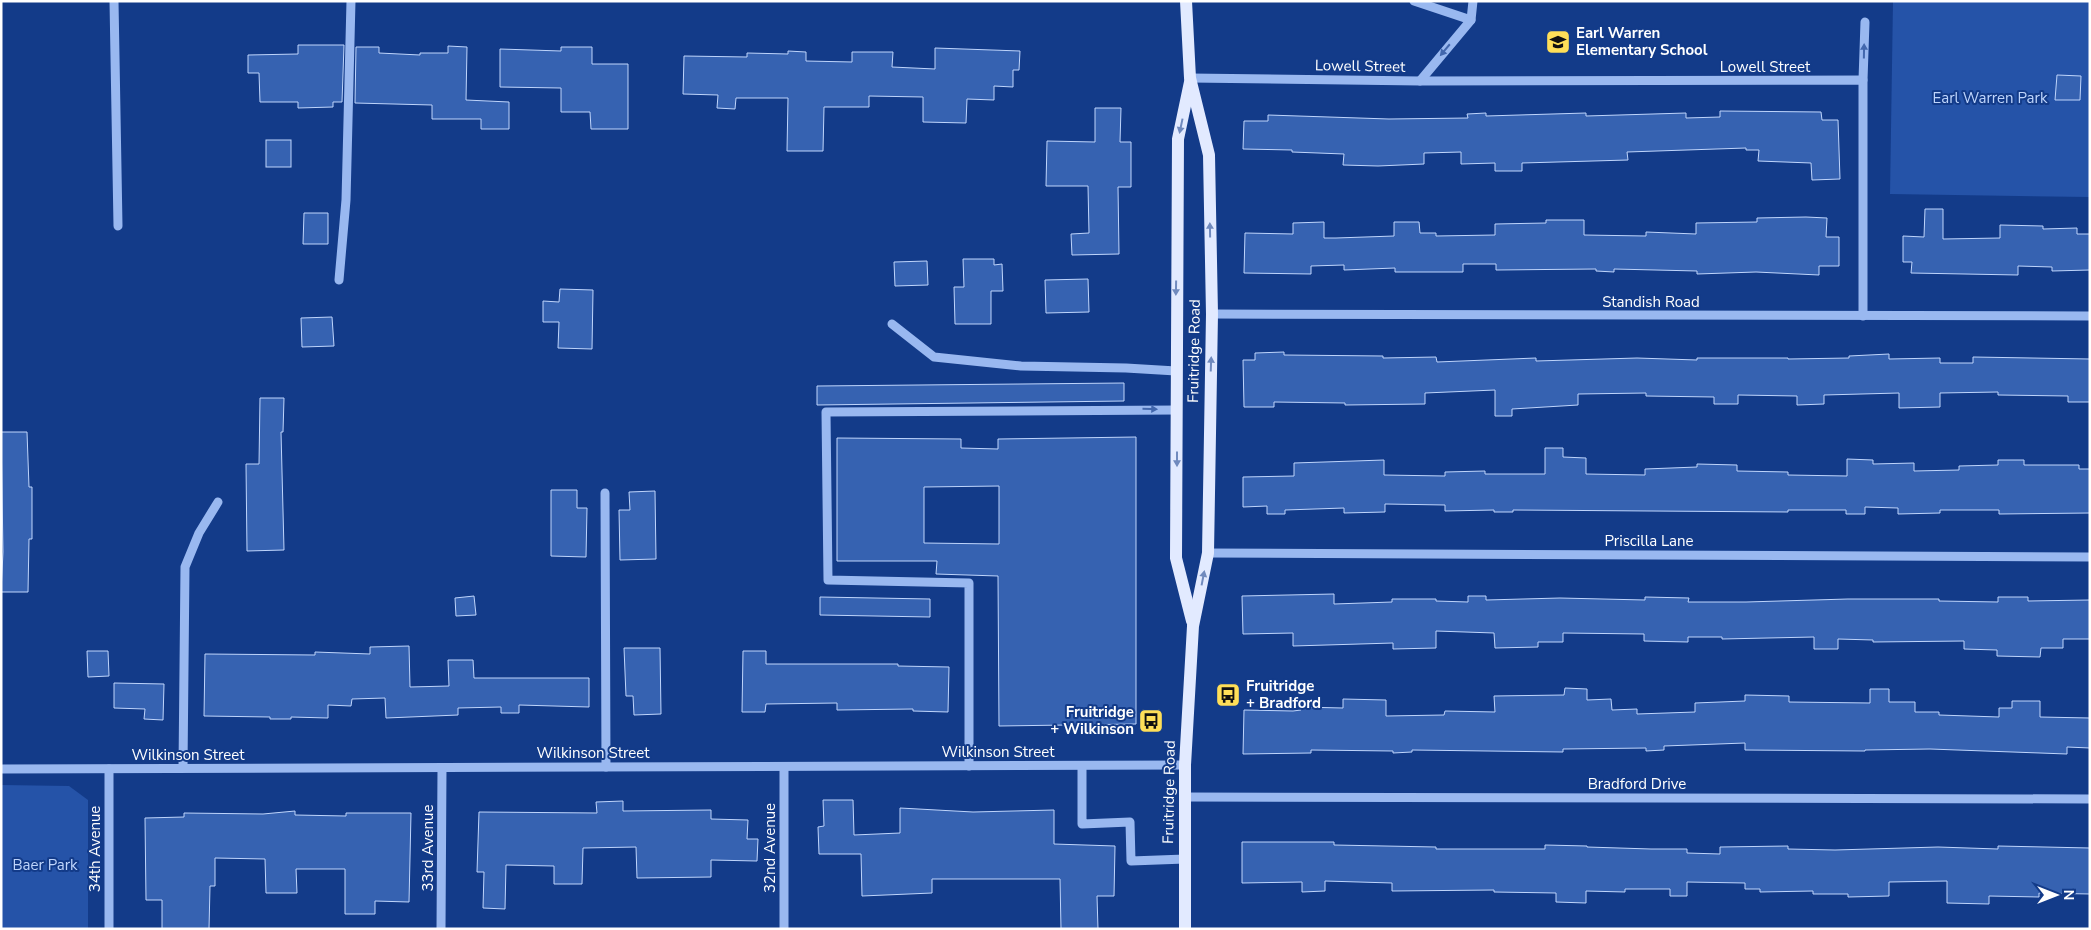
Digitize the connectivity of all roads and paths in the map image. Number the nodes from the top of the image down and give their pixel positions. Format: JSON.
{"nodes":[{"id":1,"x":114,"y":1,"type":"edge"},
{"id":2,"x":351,"y":1,"type":"edge"},
{"id":3,"x":1186,"y":1,"type":"edge"},
{"id":4,"x":1414,"y":1,"type":"edge"},
{"id":5,"x":1473,"y":1,"type":"edge"},
{"id":6,"x":1471,"y":20,"type":"junction"},
{"id":7,"x":1865,"y":22,"type":"dead end"},
{"id":8,"x":1190,"y":78,"type":"junction"},
{"id":9,"x":1863,"y":80,"type":"junction"},
{"id":10,"x":1420,"y":81,"type":"junction"},
{"id":11,"x":118,"y":226,"type":"dead end"},
{"id":12,"x":339,"y":280,"type":"dead end"},
{"id":13,"x":1212,"y":314,"type":"junction"},
{"id":14,"x":1863,"y":316,"type":"junction"},
{"id":15,"x":2090,"y":316,"type":"edge"},
{"id":16,"x":892,"y":324,"type":"dead end"},
{"id":17,"x":1176,"y":371,"type":"junction"},
{"id":18,"x":1177,"y":410,"type":"junction"},
{"id":19,"x":605,"y":493,"type":"dead end"},
{"id":20,"x":218,"y":502,"type":"dead end"},
{"id":21,"x":1208,"y":553,"type":"junction"},
{"id":22,"x":2090,"y":557,"type":"edge"},
{"id":23,"x":1193,"y":626,"type":"junction"},
{"id":24,"x":1185,"y":765,"type":"junction"},
{"id":25,"x":969,"y":766,"type":"junction"},
{"id":26,"x":1082,"y":766,"type":"junction"},
{"id":27,"x":606,"y":767,"type":"junction"},
{"id":28,"x":784,"y":767,"type":"junction"},
{"id":29,"x":183,"y":768,"type":"junction"},
{"id":30,"x":442,"y":768,"type":"junction"},
{"id":31,"x":1,"y":769,"type":"edge"},
{"id":32,"x":109,"y":769,"type":"junction"},
{"id":33,"x":1185,"y":797,"type":"junction"},
{"id":34,"x":2090,"y":799,"type":"edge"},
{"id":35,"x":1185,"y":859,"type":"junction"},
{"id":36,"x":109,"y":929,"type":"edge"},
{"id":37,"x":441,"y":929,"type":"edge"},
{"id":38,"x":784,"y":929,"type":"edge"},
{"id":39,"x":1185,"y":929,"type":"edge"}],
"edges":[{"from":1,"to":11,"type":"street"},
{"from":2,"to":12,"type":"street"},
{"from":3,"to":8,"type":"main road","name":"Fruitridge Road"},
{"from":4,"to":6,"type":"street"},
{"from":5,"to":6,"type":"street"},
{"from":6,"to":10,"type":"street","one_way":true},
{"from":9,"to":7,"type":"street","one_way":true},
{"from":8,"to":10,"type":"street","name":"Lowell Street"},
{"from":13,"to":8,"type":"main road","name":"Fruitridge Road","one_way":true},
{"from":8,"to":17,"type":"main road","name":"Fruitridge Road","one_way":true},
{"from":9,"to":10,"type":"street","name":"Lowell Street"},
{"from":9,"to":14,"type":"street"},
{"from":13,"to":14,"type":"street","name":"Standish Road"},
{"from":21,"to":13,"type":"main road","name":"Fruitridge Road","one_way":true},
{"from":14,"to":15,"type":"street","name":"Standish Road"},
{"from":16,"to":17,"type":"street"},
{"from":17,"to":18,"type":"main road","name":"Fruitridge Road"},
{"from":18,"to":23,"type":"main road","name":"Fruitridge Road","one_way":true},
{"from":25,"to":18,"type":"street","one_way":true},
{"from":19,"to":27,"type":"street"},
{"from":20,"to":29,"type":"street"},
{"from":21,"to":22,"type":"street","name":"Priscilla Lane"},
{"from":23,"to":21,"type":"main road","name":"Fruitridge Road","one_way":true},
{"from":23,"to":24,"type":"main road","name":"Fruitridge Road"},
{"from":24,"to":26,"type":"street","name":"Wilkinson Street"},
{"from":24,"to":33,"type":"main road","name":"Fruitridge Road"},
{"from":25,"to":26,"type":"street","name":"Wilkinson Street"},
{"from":25,"to":28,"type":"street","name":"Wilkinson Street"},
{"from":26,"to":35,"type":"street"},
{"from":27,"to":28,"type":"street","name":"Wilkinson Street"},
{"from":27,"to":30,"type":"street","name":"Wilkinson Street"},
{"from":28,"to":38,"type":"street","name":"32nd Avenue"},
{"from":29,"to":30,"type":"street","name":"Wilkinson Street"},
{"from":29,"to":32,"type":"street","name":"Wilkinson Street"},
{"from":30,"to":37,"type":"street","name":"33rd Avenue"},
{"from":31,"to":32,"type":"street","name":"Wilkinson Street"},
{"from":32,"to":36,"type":"street","name":"34th Avenue"},
{"from":33,"to":34,"type":"street","name":"Bradford Drive"},
{"from":33,"to":35,"type":"main road","name":"Fruitridge Road"},
{"from":35,"to":39,"type":"main road","name":"Fruitridge Road"}]}
